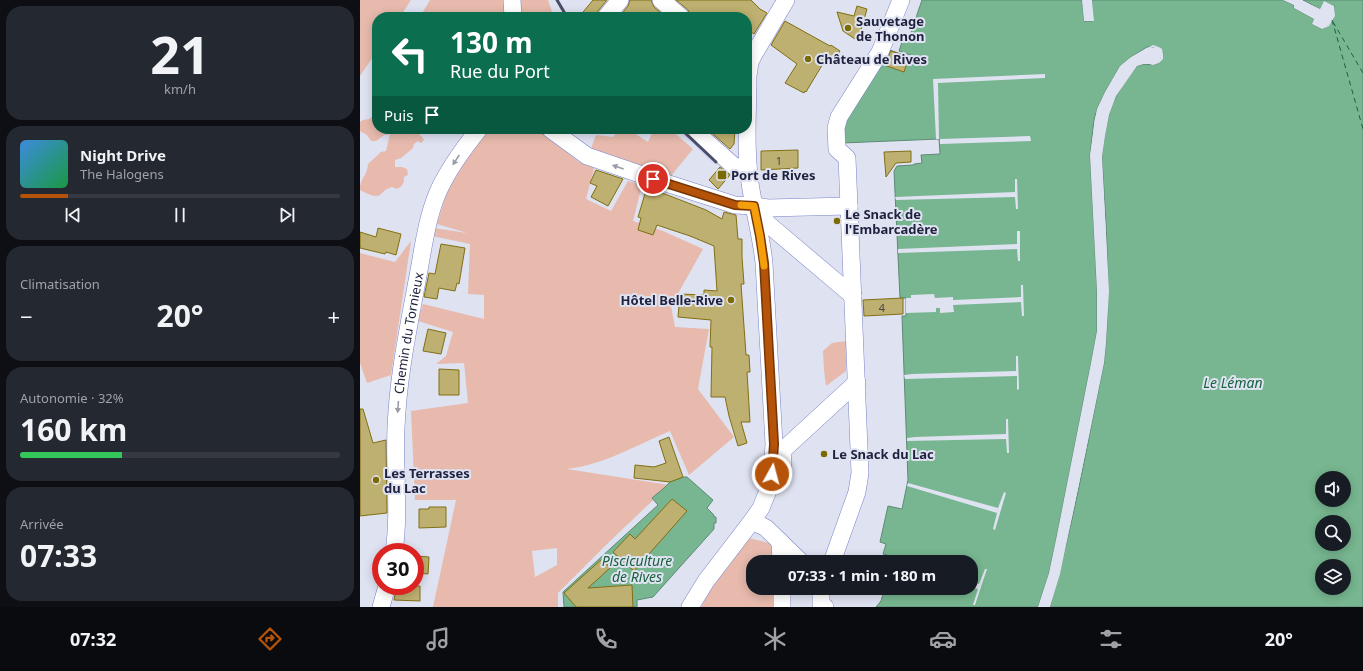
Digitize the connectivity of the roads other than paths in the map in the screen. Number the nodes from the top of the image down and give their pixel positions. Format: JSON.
{"nodes":[{"id":1,"x":512,"y":0,"type":"edge"},
{"id":2,"x":620,"y":0,"type":"edge"},
{"id":3,"x":661,"y":0,"type":"edge"},
{"id":4,"x":786,"y":0,"type":"edge"},
{"id":5,"x":901,"y":0,"type":"edge"},
{"id":6,"x":513,"y":12,"type":"edge"},
{"id":7,"x":610,"y":12,"type":"edge"},
{"id":8,"x":675,"y":12,"type":"edge"},
{"id":9,"x":752,"y":58,"type":"edge"},
{"id":10,"x":475,"y":134,"type":"edge"},
{"id":11,"x":557,"y":134,"type":"edge"},
{"id":12,"x":698,"y":134,"type":"edge"},
{"id":13,"x":748,"y":134,"type":"edge"},
{"id":14,"x":748,"y":166,"type":"junction"},
{"id":15,"x":754,"y":206,"type":"junction"},
{"id":16,"x":849,"y":206,"type":"junction"},
{"id":17,"x":854,"y":296,"type":"junction"},
{"id":18,"x":857,"y":382,"type":"junction"},
{"id":19,"x":779,"y":482,"type":"dead end"},
{"id":20,"x":752,"y":522,"type":"junction"},
{"id":21,"x":780,"y":541,"type":"junction"},
{"id":22,"x":395,"y":543,"type":"edge"},
{"id":23,"x":781,"y":555,"type":"edge"},
{"id":24,"x":794,"y":555,"type":"edge"},
{"id":25,"x":834,"y":555,"type":"edge"},
{"id":26,"x":384,"y":595,"type":"edge"},
{"id":27,"x":782,"y":595,"type":"edge"},
{"id":28,"x":821,"y":595,"type":"edge"},
{"id":29,"x":381,"y":607,"type":"edge"},
{"id":30,"x":690,"y":607,"type":"edge"},
{"id":31,"x":782,"y":607,"type":"edge"},
{"id":32,"x":825,"y":607,"type":"edge"}],
"edges":[{"from":1,"to":6,"type":"street"},
{"from":2,"to":7,"type":"street"},
{"from":3,"to":8,"type":"street"},
{"from":4,"to":9,"type":"street"},
{"from":5,"to":16,"type":"street"},
{"from":10,"to":22,"type":"street","name":"Chemin du Tornieux","one_way":true},
{"from":15,"to":11,"type":"street","one_way":true},
{"from":12,"to":14,"type":"street"},
{"from":13,"to":14,"type":"street"},
{"from":14,"to":15,"type":"street"},
{"from":15,"to":16,"type":"street"},
{"from":15,"to":17,"type":"street"},
{"from":15,"to":20,"type":"street"},
{"from":16,"to":17,"type":"street"},
{"from":17,"to":18,"type":"street"},
{"from":18,"to":19,"type":"street"},
{"from":18,"to":25,"type":"street"},
{"from":20,"to":21,"type":"street"},
{"from":20,"to":30,"type":"street"},
{"from":21,"to":23,"type":"street"},
{"from":21,"to":24,"type":"street"},
{"from":26,"to":29,"type":"street"},
{"from":27,"to":31,"type":"street"},
{"from":28,"to":32,"type":"street"}]}
